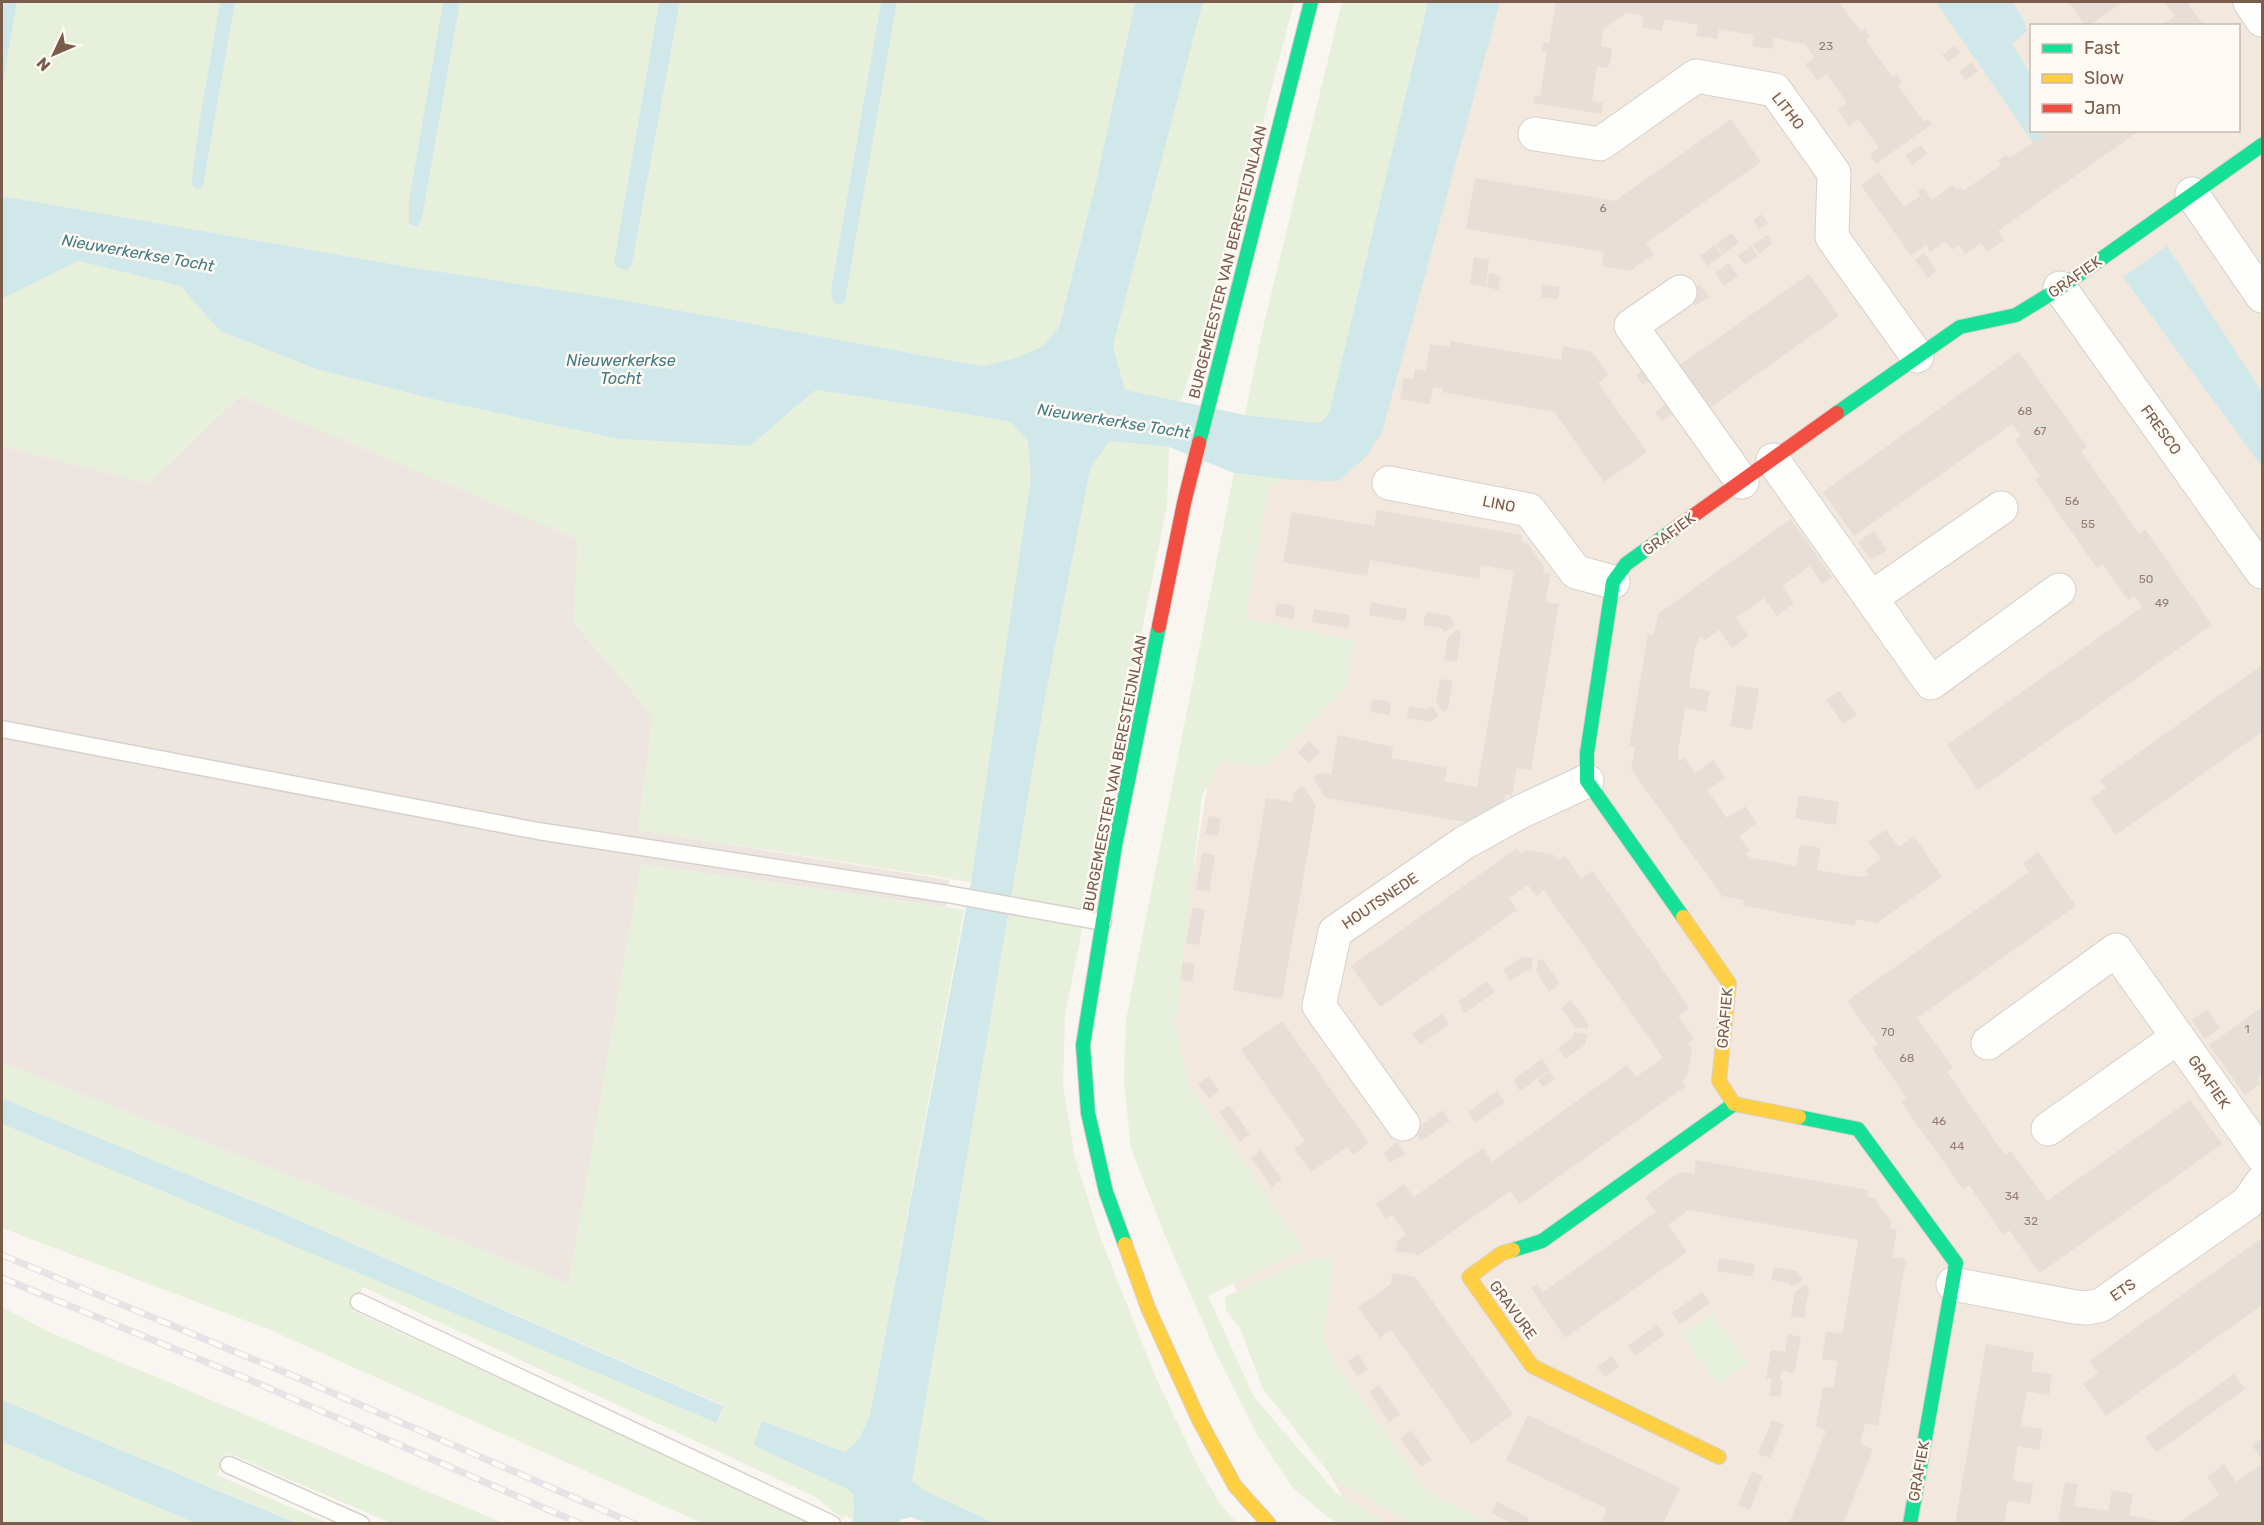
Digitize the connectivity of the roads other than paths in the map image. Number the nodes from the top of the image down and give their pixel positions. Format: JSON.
{"nodes":[{"id":1,"x":1311,"y":2,"type":"edge"},
{"id":2,"x":2250,"y":2,"type":"edge"},
{"id":3,"x":2262,"y":20,"type":"edge"},
{"id":4,"x":1535,"y":134,"type":"dead end"},
{"id":5,"x":2262,"y":145,"type":"edge"},
{"id":6,"x":2192,"y":194,"type":"junction"},
{"id":7,"x":2060,"y":288,"type":"junction"},
{"id":8,"x":1680,"y":292,"type":"dead end"},
{"id":9,"x":2262,"y":296,"type":"edge"},
{"id":10,"x":1917,"y":356,"type":"junction"},
{"id":11,"x":1773,"y":460,"type":"junction"},
{"id":12,"x":1742,"y":482,"type":"junction"},
{"id":13,"x":1389,"y":483,"type":"dead end"},
{"id":14,"x":2001,"y":508,"type":"dead end"},
{"id":15,"x":2262,"y":572,"type":"edge"},
{"id":16,"x":1613,"y":582,"type":"junction"},
{"id":17,"x":2059,"y":590,"type":"dead end"},
{"id":18,"x":1870,"y":598,"type":"junction"},
{"id":19,"x":2,"y":729,"type":"edge"},
{"id":20,"x":1587,"y":781,"type":"junction"},
{"id":21,"x":1103,"y":922,"type":"junction"},
{"id":22,"x":2178,"y":1037,"type":"junction"},
{"id":23,"x":1988,"y":1043,"type":"dead end"},
{"id":24,"x":1734,"y":1104,"type":"junction"},
{"id":25,"x":1403,"y":1124,"type":"dead end"},
{"id":26,"x":2048,"y":1129,"type":"dead end"},
{"id":27,"x":2262,"y":1156,"type":"edge"},
{"id":28,"x":2262,"y":1182,"type":"edge"},
{"id":29,"x":1953,"y":1284,"type":"junction"},
{"id":30,"x":359,"y":1302,"type":"dead end"},
{"id":31,"x":1719,"y":1457,"type":"dead end"},
{"id":32,"x":229,"y":1465,"type":"dead end"},
{"id":33,"x":362,"y":1524,"type":"edge"},
{"id":34,"x":832,"y":1524,"type":"edge"},
{"id":35,"x":1269,"y":1524,"type":"edge"},
{"id":36,"x":1910,"y":1524,"type":"edge"}],
"edges":[{"from":1,"to":21,"type":"street","name":"BURGEMEESTER VAN BERESTEIJNLAAN"},
{"from":2,"to":3,"type":"street"},
{"from":4,"to":10,"type":"street","name":"LITHO"},
{"from":5,"to":6,"type":"street","name":"GRAFIEK"},
{"from":6,"to":7,"type":"street","name":"GRAFIEK"},
{"from":6,"to":9,"type":"street"},
{"from":7,"to":10,"type":"street","name":"GRAFIEK"},
{"from":7,"to":15,"type":"street","name":"FRESCO"},
{"from":8,"to":12,"type":"street"},
{"from":10,"to":11,"type":"street","name":"GRAFIEK"},
{"from":11,"to":12,"type":"street","name":"GRAFIEK"},
{"from":11,"to":18,"type":"street"},
{"from":12,"to":16,"type":"street","name":"GRAFIEK"},
{"from":13,"to":16,"type":"street","name":"LINO"},
{"from":14,"to":18,"type":"street"},
{"from":16,"to":20,"type":"street"},
{"from":17,"to":18,"type":"street"},
{"from":19,"to":21,"type":"lane"},
{"from":20,"to":24,"type":"street","name":"GRAFIEK"},
{"from":20,"to":25,"type":"street","name":"HOUTSNEDE"},
{"from":21,"to":35,"type":"street","name":"BURGEMEESTER VAN BERESTEIJNLAAN"},
{"from":22,"to":23,"type":"street","name":"GRAFIEK"},
{"from":22,"to":26,"type":"street"},
{"from":22,"to":27,"type":"street","name":"GRAFIEK"},
{"from":24,"to":29,"type":"street","name":"GRAFIEK"},
{"from":24,"to":31,"type":"street","name":"GRAVURE"},
{"from":28,"to":29,"type":"street","name":"ETS"},
{"from":29,"to":36,"type":"street","name":"GRAFIEK"},
{"from":30,"to":34,"type":"lane"},
{"from":32,"to":33,"type":"lane"}]}
